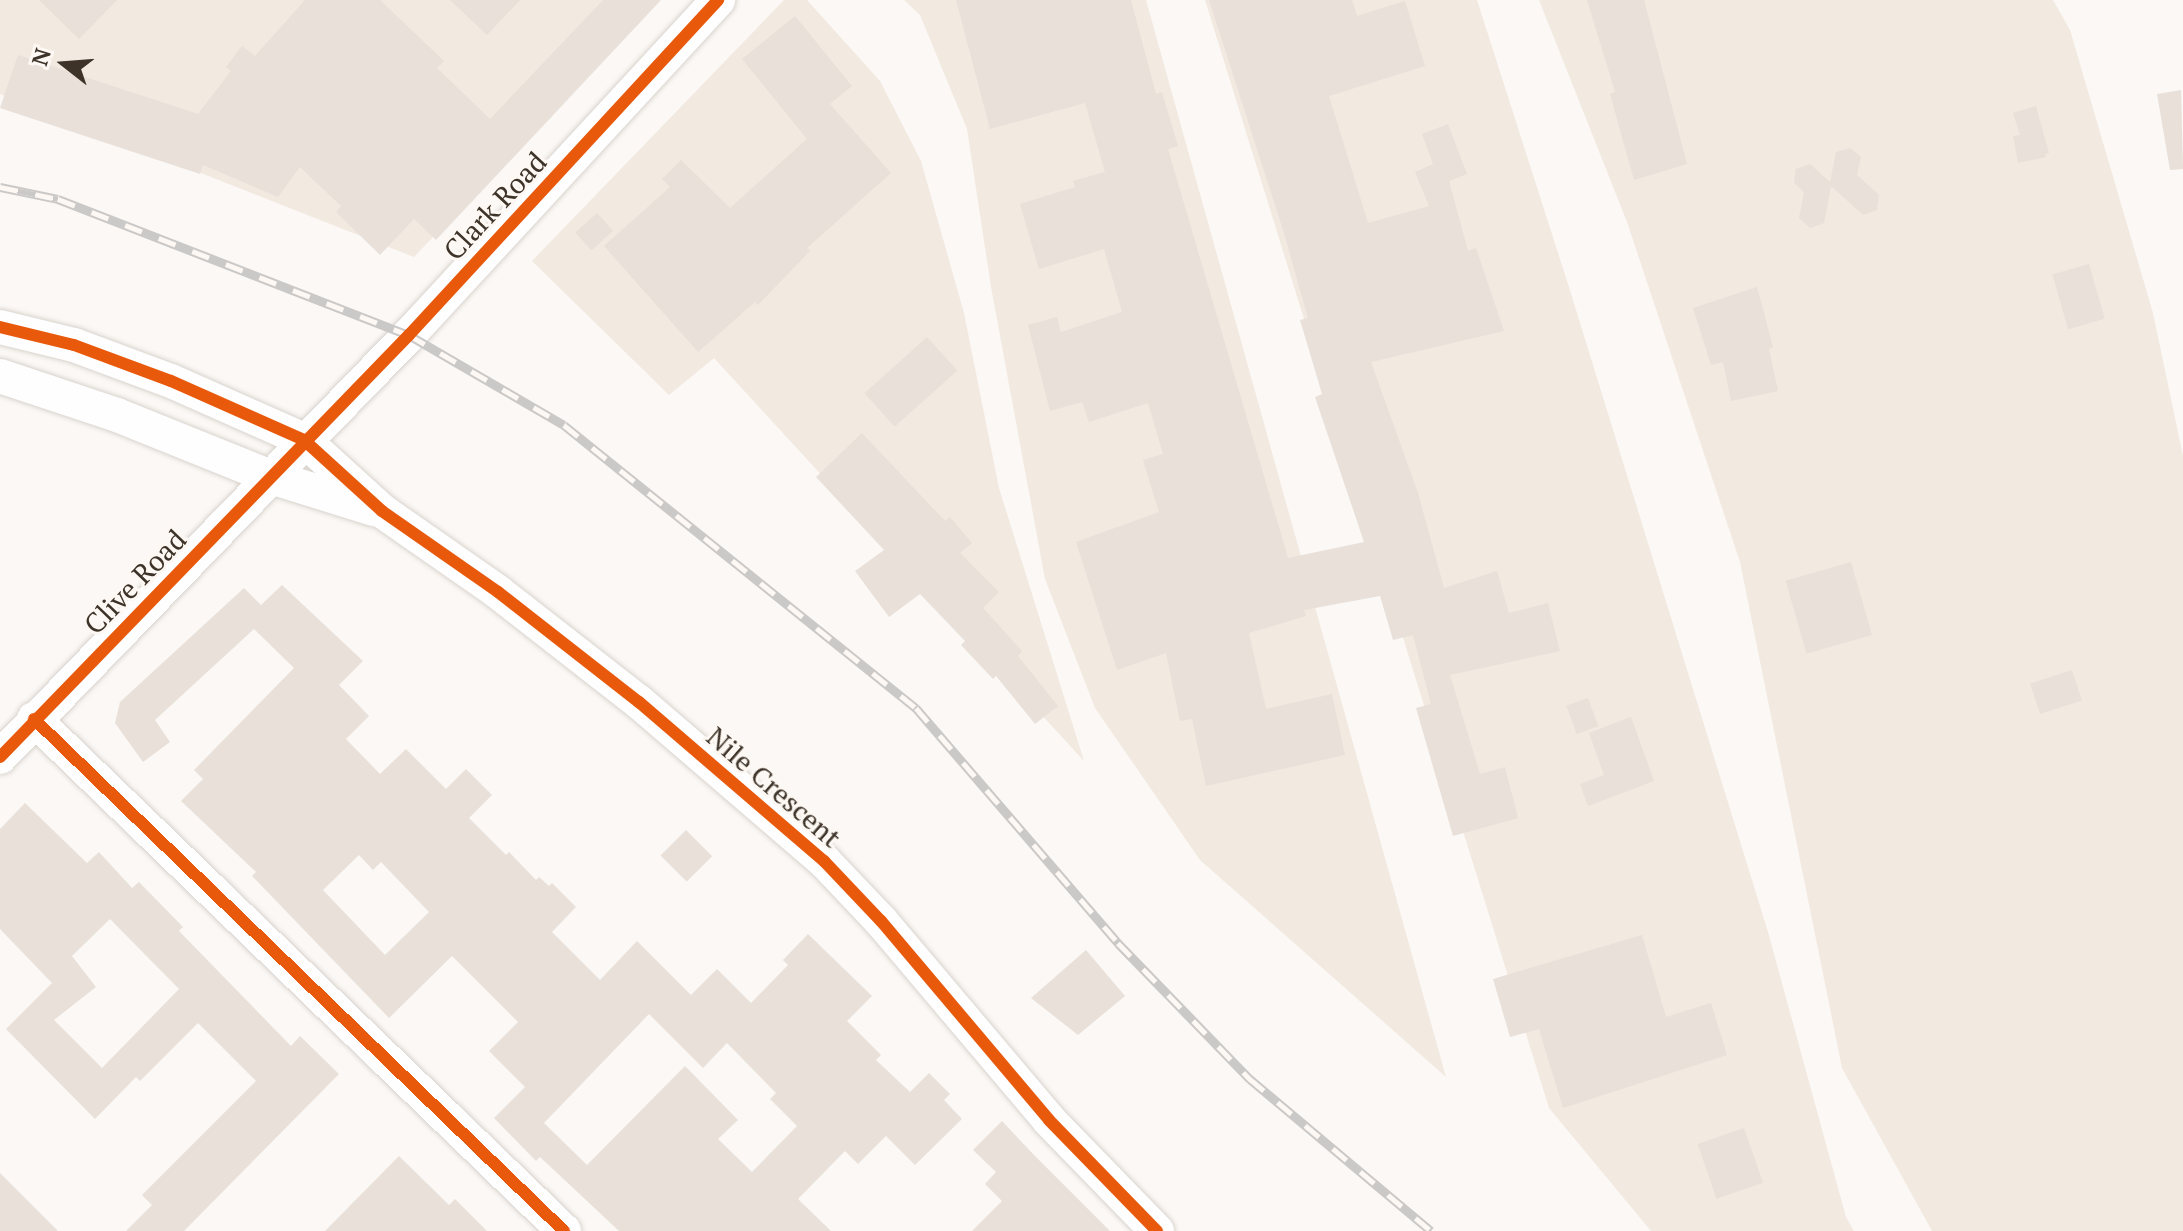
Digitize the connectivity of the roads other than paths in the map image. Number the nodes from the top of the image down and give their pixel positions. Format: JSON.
{"nodes":[{"id":1,"x":718,"y":0,"type":"edge"},
{"id":2,"x":0,"y":327,"type":"edge"},
{"id":3,"x":0,"y":376,"type":"edge"},
{"id":4,"x":304,"y":440,"type":"junction"},
{"id":5,"x":271,"y":477,"type":"junction"},
{"id":6,"x":382,"y":511,"type":"junction"},
{"id":7,"x":34,"y":719,"type":"junction"},
{"id":8,"x":0,"y":757,"type":"edge"},
{"id":9,"x":564,"y":1231,"type":"edge"},
{"id":10,"x":1157,"y":1231,"type":"edge"}],
"edges":[{"from":1,"to":4,"type":"street","name":"Clark Road"},
{"from":2,"to":4,"type":"street","name":"Nile Crescent"},
{"from":3,"to":5,"type":"street"},
{"from":4,"to":5,"type":"street","name":"Clive Road"},
{"from":4,"to":6,"type":"street","name":"Nile Crescent"},
{"from":5,"to":6,"type":"street"},
{"from":5,"to":7,"type":"street","name":"Clive Road"},
{"from":6,"to":10,"type":"street","name":"Nile Crescent"},
{"from":7,"to":8,"type":"street","name":"Clive Road"},
{"from":7,"to":9,"type":"street"}]}
